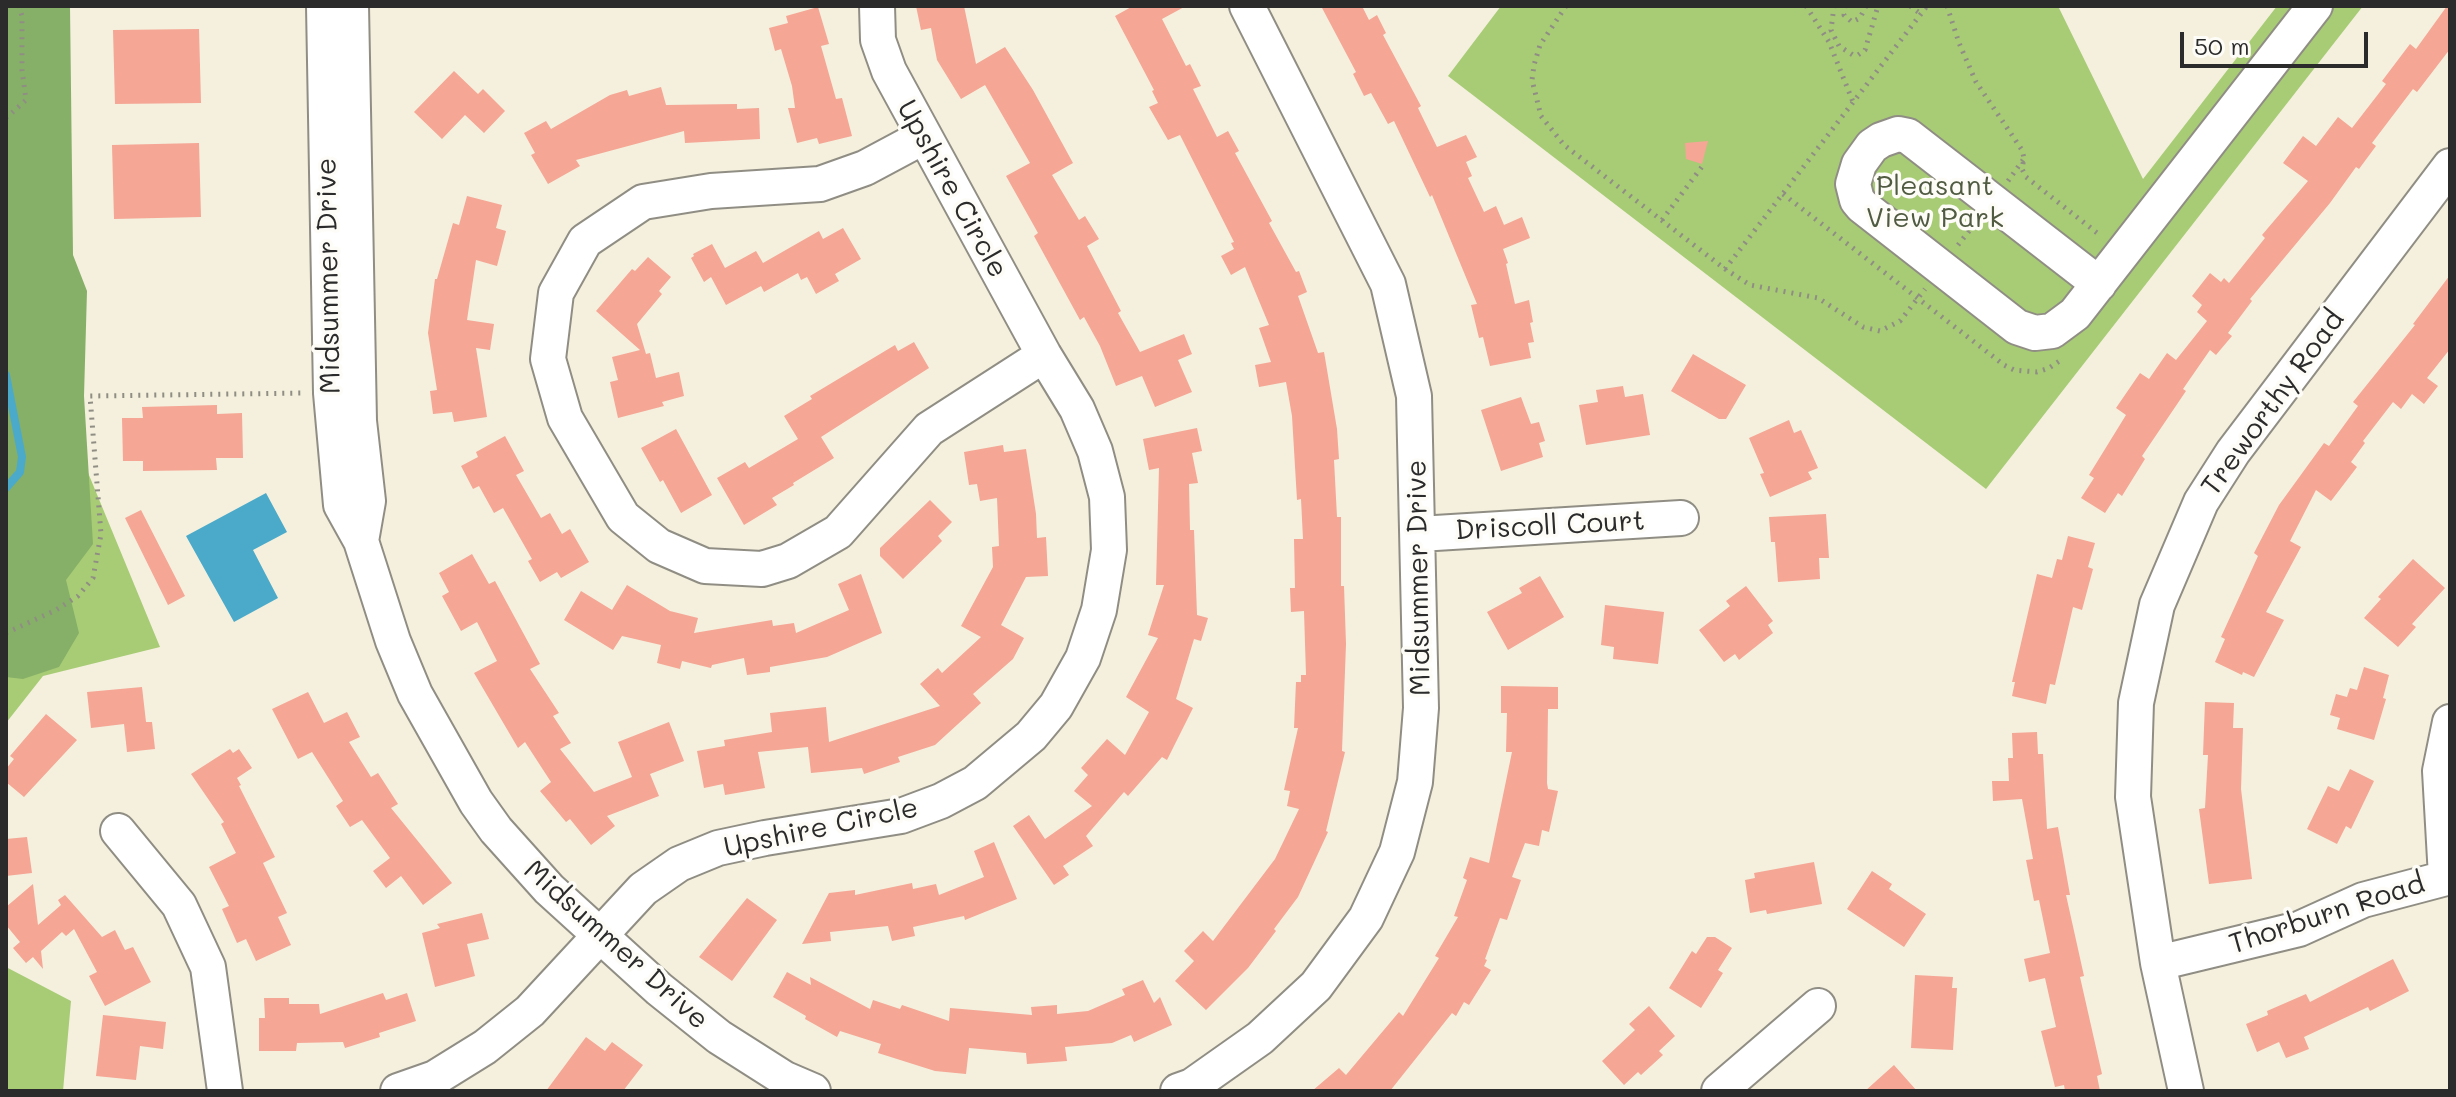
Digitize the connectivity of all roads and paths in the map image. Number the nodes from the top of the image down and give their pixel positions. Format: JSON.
{"nodes":[{"id":1,"x":19,"y":6,"type":"edge"},
{"id":2,"x":324,"y":6,"type":"edge"},
{"id":3,"x":351,"y":6,"type":"edge"},
{"id":4,"x":877,"y":6,"type":"edge"},
{"id":5,"x":1247,"y":6,"type":"edge"},
{"id":6,"x":1566,"y":6,"type":"edge"},
{"id":7,"x":1806,"y":6,"type":"edge"},
{"id":8,"x":1834,"y":6,"type":"edge"},
{"id":9,"x":1845,"y":6,"type":"edge"},
{"id":10,"x":1866,"y":6,"type":"edge"},
{"id":11,"x":1878,"y":6,"type":"edge"},
{"id":12,"x":1910,"y":6,"type":"edge"},
{"id":13,"x":1927,"y":6,"type":"edge"},
{"id":14,"x":1947,"y":6,"type":"edge"},
{"id":15,"x":2315,"y":6,"type":"edge"},
{"id":16,"x":1921,"y":14,"type":"junction"},
{"id":17,"x":1853,"y":103,"type":"junction"},
{"id":18,"x":6,"y":118,"type":"edge"},
{"id":19,"x":923,"y":137,"type":"junction"},
{"id":20,"x":2024,"y":160,"type":"junction"},
{"id":21,"x":1704,"y":164,"type":"dead end"},
{"id":22,"x":2450,"y":166,"type":"edge"},
{"id":23,"x":2000,"y":190,"type":"dead end"},
{"id":24,"x":1783,"y":194,"type":"junction"},
{"id":25,"x":1982,"y":214,"type":"dead end"},
{"id":26,"x":1662,"y":220,"type":"junction"},
{"id":27,"x":2123,"y":253,"type":"junction"},
{"id":28,"x":1951,"y":255,"type":"dead end"},
{"id":29,"x":1725,"y":269,"type":"junction"},
{"id":30,"x":2099,"y":284,"type":"junction"},
{"id":31,"x":1918,"y":298,"type":"junction"},
{"id":32,"x":1044,"y":355,"type":"junction"},
{"id":33,"x":2000,"y":362,"type":"dead end"},
{"id":34,"x":331,"y":393,"type":"junction"},
{"id":35,"x":1681,"y":518,"type":"dead end"},
{"id":36,"x":1419,"y":534,"type":"junction"},
{"id":37,"x":361,"y":541,"type":"junction"},
{"id":38,"x":6,"y":633,"type":"edge"},
{"id":39,"x":2450,"y":722,"type":"edge"},
{"id":40,"x":118,"y":831,"type":"dead end"},
{"id":41,"x":2448,"y":877,"type":"edge"},
{"id":42,"x":599,"y":937,"type":"junction"},
{"id":43,"x":2158,"y":963,"type":"junction"},
{"id":44,"x":1818,"y":1006,"type":"dead end"},
{"id":45,"x":225,"y":1091,"type":"edge"},
{"id":46,"x":398,"y":1091,"type":"edge"},
{"id":47,"x":813,"y":1091,"type":"edge"},
{"id":48,"x":1178,"y":1091,"type":"edge"},
{"id":49,"x":1719,"y":1091,"type":"edge"},
{"id":50,"x":2186,"y":1091,"type":"edge"}],
"edges":[{"from":1,"to":18,"type":"path"},
{"from":2,"to":34,"type":"street","name":"Midsummer Drive"},
{"from":3,"to":37,"type":"street","name":"Midsummer Drive"},
{"from":4,"to":19,"type":"street","name":"Upshire Circle"},
{"from":5,"to":36,"type":"street","name":"Midsummer Drive"},
{"from":6,"to":26,"type":"path"},
{"from":7,"to":17,"type":"path"},
{"from":8,"to":11,"type":"path"},
{"from":9,"to":10,"type":"path"},
{"from":12,"to":16,"type":"path"},
{"from":13,"to":16,"type":"path"},
{"from":14,"to":20,"type":"path"},
{"from":15,"to":27,"type":"street"},
{"from":16,"to":17,"type":"path"},
{"from":17,"to":24,"type":"path"},
{"from":19,"to":32,"type":"street","name":"Upshire Circle"},
{"from":19,"to":32,"type":"street"},
{"from":20,"to":23,"type":"path"},
{"from":20,"to":27,"type":"path"},
{"from":21,"to":26,"type":"path"},
{"from":22,"to":43,"type":"street","name":"Treworthy Road"},
{"from":24,"to":29,"type":"path"},
{"from":24,"to":31,"type":"path"},
{"from":25,"to":28,"type":"path"},
{"from":26,"to":29,"type":"path"},
{"from":27,"to":30,"type":"street"},
{"from":29,"to":31,"type":"path"},
{"from":30,"to":30,"type":"street"},
{"from":31,"to":33,"type":"path"},
{"from":32,"to":42,"type":"street","name":"Upshire Circle"},
{"from":34,"to":37,"type":"street","name":"Midsummer Drive"},
{"from":34,"to":38,"type":"path"},
{"from":35,"to":36,"type":"street","name":"Driscoll Court"},
{"from":36,"to":48,"type":"street","name":"Midsummer Drive"},
{"from":37,"to":42,"type":"street","name":"Midsummer Drive"},
{"from":39,"to":41,"type":"street"},
{"from":40,"to":45,"type":"street"},
{"from":41,"to":43,"type":"street","name":"Thorburn Road"},
{"from":42,"to":46,"type":"street","name":"Upshire Circle"},
{"from":42,"to":47,"type":"street","name":"Midsummer Drive"},
{"from":43,"to":50,"type":"street","name":"Treworthy Road"},
{"from":44,"to":49,"type":"street"}]}
